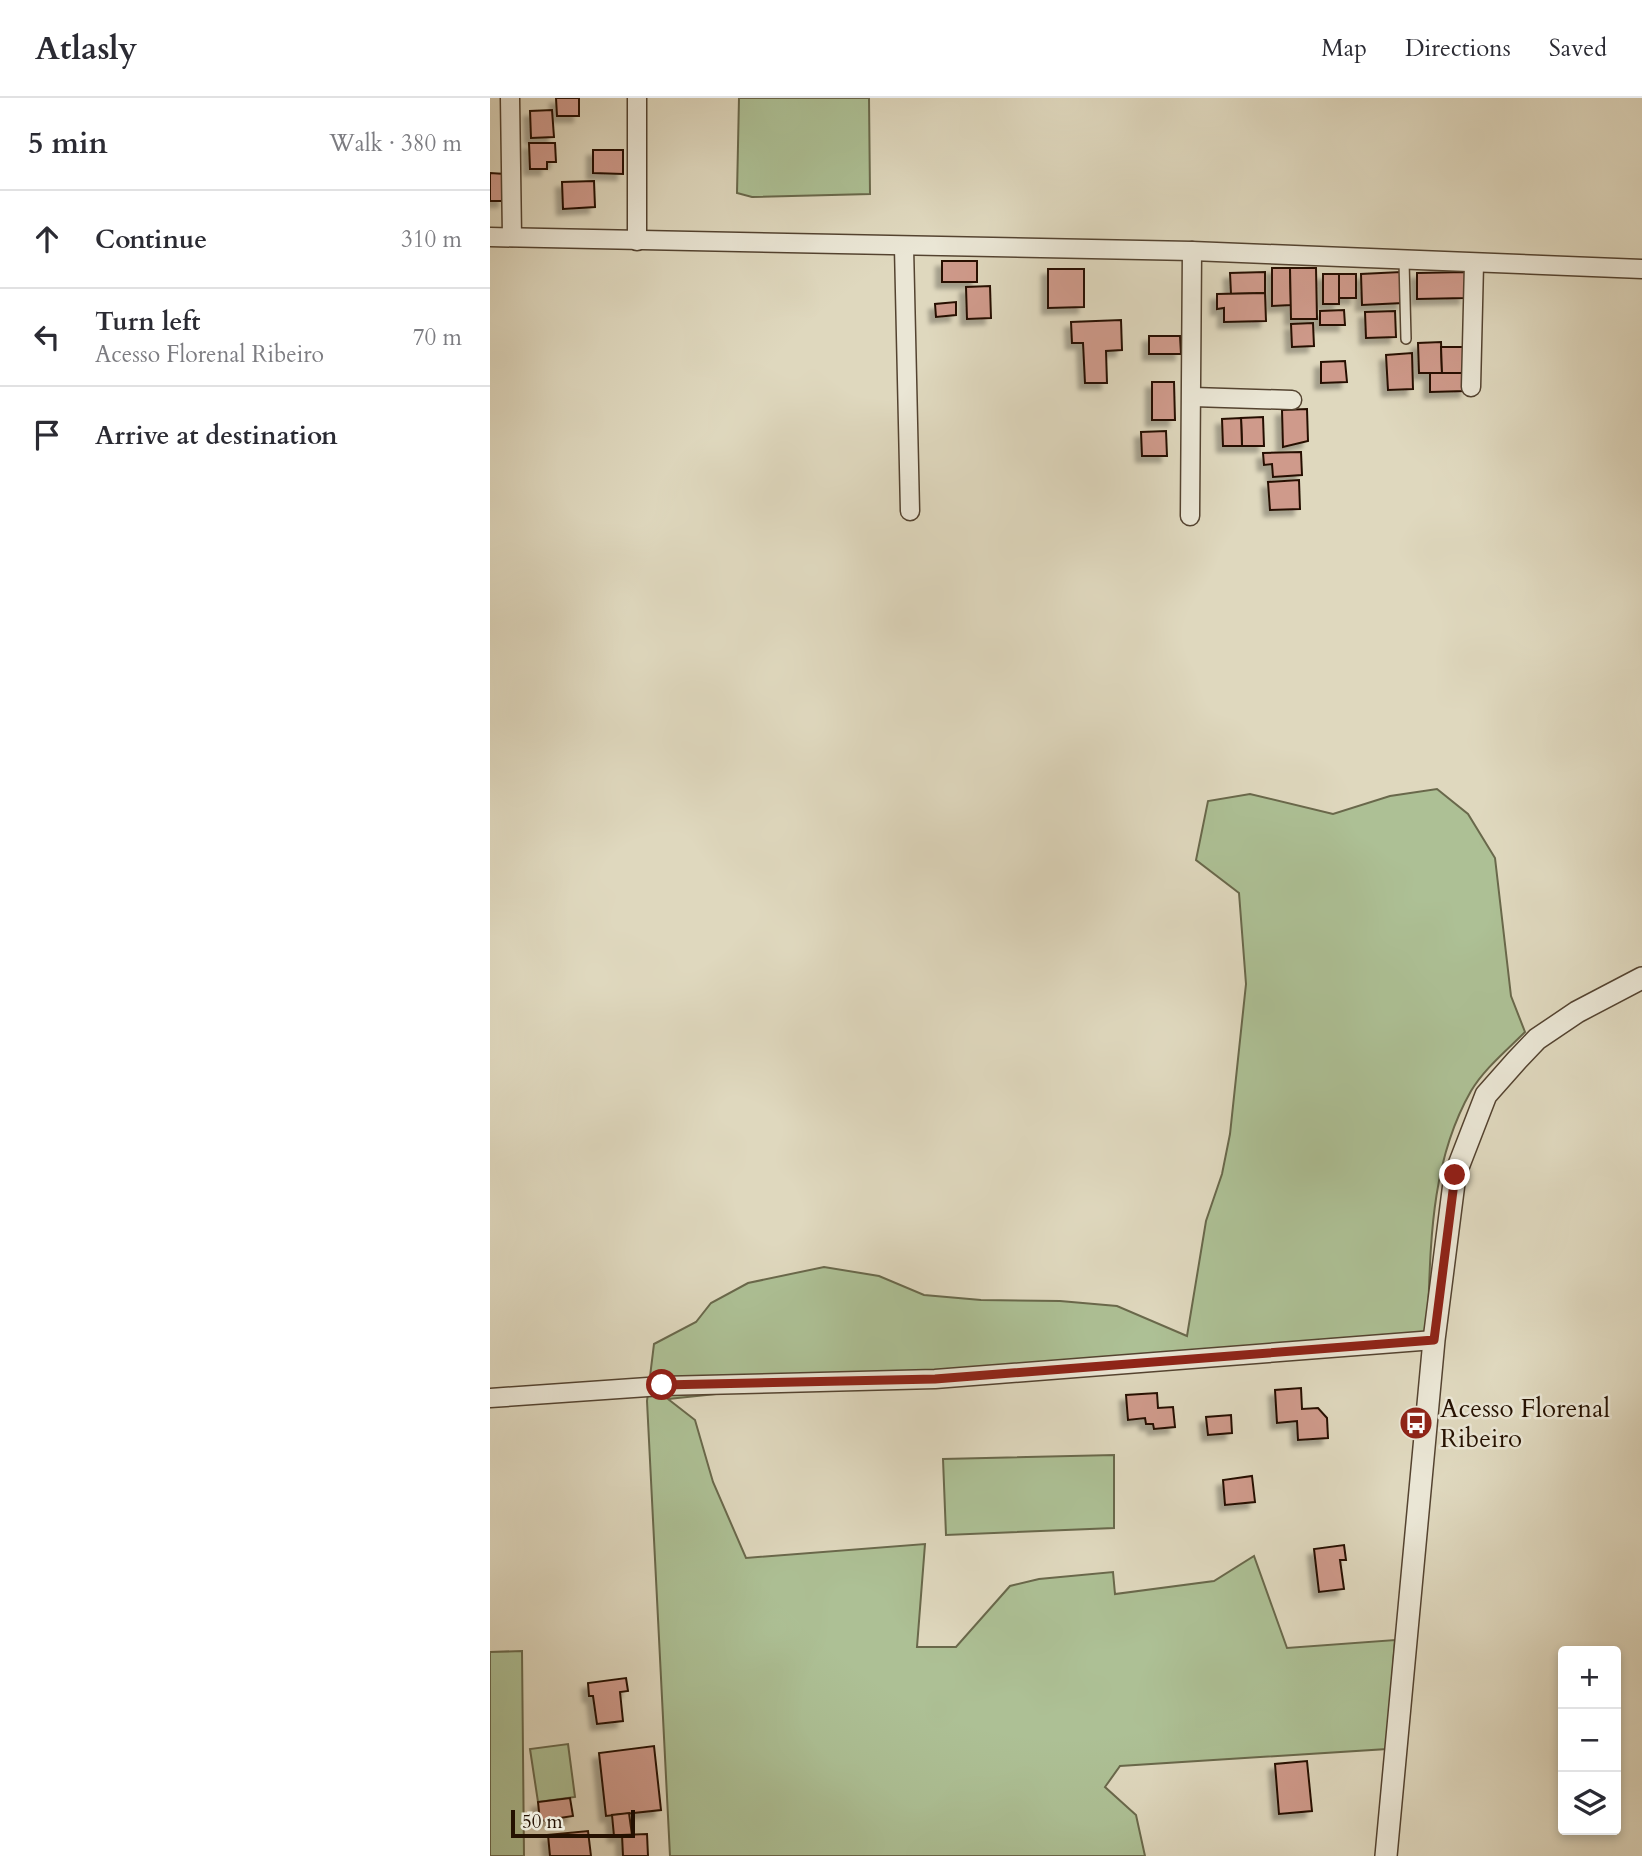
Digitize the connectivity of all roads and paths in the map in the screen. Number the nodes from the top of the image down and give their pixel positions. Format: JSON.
{"nodes":[{"id":1,"x":510,"y":98,"type":"edge"},
{"id":2,"x":637,"y":98,"type":"edge"},
{"id":3,"x":490,"y":237,"type":"edge"},
{"id":4,"x":512,"y":237,"type":"junction"},
{"id":5,"x":637,"y":241,"type":"junction"},
{"id":6,"x":904,"y":247,"type":"junction"},
{"id":7,"x":1192,"y":251,"type":"junction"},
{"id":8,"x":1404,"y":261,"type":"junction"},
{"id":9,"x":1474,"y":264,"type":"junction"},
{"id":10,"x":1642,"y":269,"type":"edge"},
{"id":11,"x":1406,"y":340,"type":"dead end"},
{"id":12,"x":1471,"y":387,"type":"dead end"},
{"id":13,"x":1193,"y":397,"type":"junction"},
{"id":14,"x":1292,"y":400,"type":"dead end"},
{"id":15,"x":909,"y":511,"type":"dead end"},
{"id":16,"x":1191,"y":516,"type":"dead end"},
{"id":17,"x":1642,"y":978,"type":"edge"},
{"id":18,"x":1434,"y":1340,"type":"junction"},
{"id":19,"x":490,"y":1398,"type":"edge"},
{"id":20,"x":1386,"y":1856,"type":"edge"}],
"edges":[{"from":1,"to":4,"type":"street"},
{"from":2,"to":5,"type":"street"},
{"from":3,"to":4,"type":"street"},
{"from":4,"to":5,"type":"street"},
{"from":5,"to":6,"type":"street"},
{"from":6,"to":7,"type":"street"},
{"from":6,"to":15,"type":"street"},
{"from":7,"to":8,"type":"street"},
{"from":7,"to":13,"type":"street"},
{"from":8,"to":9,"type":"street"},
{"from":8,"to":11,"type":"lane"},
{"from":9,"to":10,"type":"street"},
{"from":9,"to":12,"type":"street"},
{"from":13,"to":14,"type":"street"},
{"from":13,"to":16,"type":"street"},
{"from":17,"to":18,"type":"street"},
{"from":18,"to":19,"type":"street"},
{"from":18,"to":20,"type":"street"}]}
